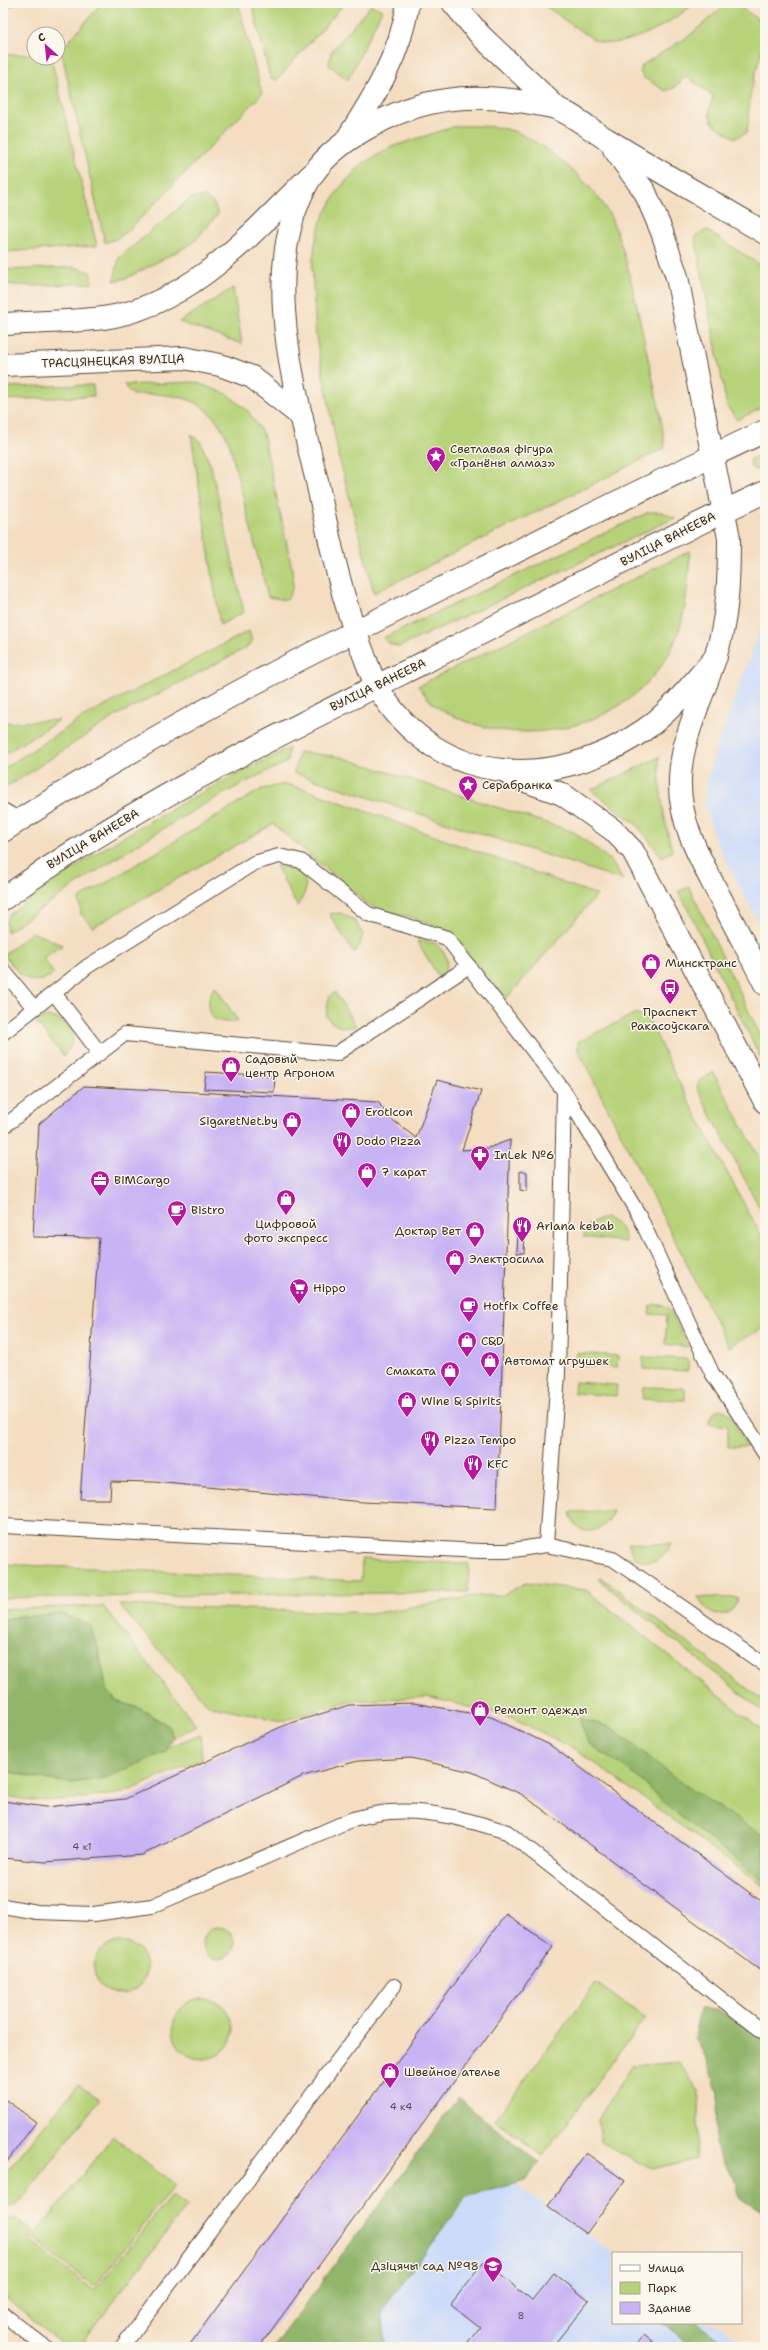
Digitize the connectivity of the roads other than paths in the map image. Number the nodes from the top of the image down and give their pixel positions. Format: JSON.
{"nodes":[{"id":1,"x":408,"y":3,"type":"edge"},
{"id":2,"x":453,"y":3,"type":"edge"},
{"id":3,"x":557,"y":108,"type":"junction"},
{"id":4,"x":606,"y":139,"type":"junction"},
{"id":5,"x":345,"y":142,"type":"junction"},
{"id":6,"x":314,"y":173,"type":"junction"},
{"id":7,"x":765,"y":233,"type":"edge"},
{"id":8,"x":3,"y":324,"type":"edge"},
{"id":9,"x":3,"y":365,"type":"edge"},
{"id":10,"x":302,"y":418,"type":"junction"},
{"id":11,"x":765,"y":431,"type":"edge"},
{"id":12,"x":712,"y":455,"type":"junction"},
{"id":13,"x":765,"y":492,"type":"edge"},
{"id":14,"x":724,"y":511,"type":"junction"},
{"id":15,"x":354,"y":631,"type":"junction"},
{"id":16,"x":716,"y":657,"type":"junction"},
{"id":17,"x":376,"y":686,"type":"junction"},
{"id":18,"x":494,"y":770,"type":"junction"},
{"id":19,"x":9,"y":821,"type":"edge"},
{"id":20,"x":3,"y":898,"type":"edge"},
{"id":21,"x":469,"y":966,"type":"junction"},
{"id":22,"x":3,"y":970,"type":"edge"},
{"id":23,"x":765,"y":984,"type":"edge"},
{"id":24,"x":54,"y":993,"type":"junction"},
{"id":25,"x":34,"y":1008,"type":"junction"},
{"id":26,"x":3,"y":1033,"type":"edge"},
{"id":27,"x":99,"y":1052,"type":"junction"},
{"id":28,"x":564,"y":1091,"type":"junction"},
{"id":29,"x":765,"y":1102,"type":"edge"},
{"id":30,"x":3,"y":1127,"type":"edge"},
{"id":31,"x":765,"y":1454,"type":"edge"},
{"id":32,"x":3,"y":1526,"type":"edge"},
{"id":33,"x":546,"y":1545,"type":"junction"},
{"id":34,"x":765,"y":1665,"type":"edge"},
{"id":35,"x":3,"y":1906,"type":"edge"},
{"id":36,"x":394,"y":1986,"type":"dead end"},
{"id":37,"x":765,"y":2033,"type":"edge"},
{"id":38,"x":3,"y":2314,"type":"edge"},
{"id":39,"x":45,"y":2347,"type":"edge"},
{"id":40,"x":122,"y":2347,"type":"edge"}],
"edges":[{"from":1,"to":5,"type":"main road"},
{"from":2,"to":3,"type":"main road"},
{"from":3,"to":4,"type":"main road"},
{"from":3,"to":5,"type":"main road"},
{"from":4,"to":7,"type":"main road"},
{"from":4,"to":12,"type":"main road"},
{"from":5,"to":6,"type":"main road"},
{"from":6,"to":8,"type":"main road"},
{"from":6,"to":10,"type":"main road"},
{"from":9,"to":10,"type":"main road","name":"ТРАСЦЯНЕЦКАЯ ВУЛІЦА"},
{"from":10,"to":15,"type":"main road"},
{"from":11,"to":12,"type":"main road"},
{"from":12,"to":14,"type":"main road"},
{"from":12,"to":15,"type":"main road"},
{"from":13,"to":14,"type":"main road","name":"ВУЛІЦА ВАНЕЕВА"},
{"from":14,"to":16,"type":"main road"},
{"from":14,"to":17,"type":"main road","name":"ВУЛІЦА ВАНЕЕВА"},
{"from":15,"to":17,"type":"main road"},
{"from":15,"to":19,"type":"main road"},
{"from":16,"to":18,"type":"main road"},
{"from":16,"to":23,"type":"main road"},
{"from":17,"to":18,"type":"main road"},
{"from":17,"to":20,"type":"main road","name":"ВУЛІЦА ВАНЕЕВА"},
{"from":18,"to":29,"type":"main road"},
{"from":21,"to":24,"type":"lane"},
{"from":21,"to":27,"type":"lane"},
{"from":21,"to":28,"type":"lane"},
{"from":22,"to":25,"type":"lane"},
{"from":24,"to":25,"type":"lane"},
{"from":24,"to":27,"type":"lane"},
{"from":25,"to":26,"type":"lane"},
{"from":27,"to":30,"type":"lane"},
{"from":28,"to":31,"type":"lane"},
{"from":28,"to":33,"type":"lane"},
{"from":32,"to":33,"type":"lane"},
{"from":33,"to":34,"type":"lane"},
{"from":35,"to":37,"type":"lane"},
{"from":36,"to":40,"type":"lane"},
{"from":38,"to":39,"type":"lane"}]}
